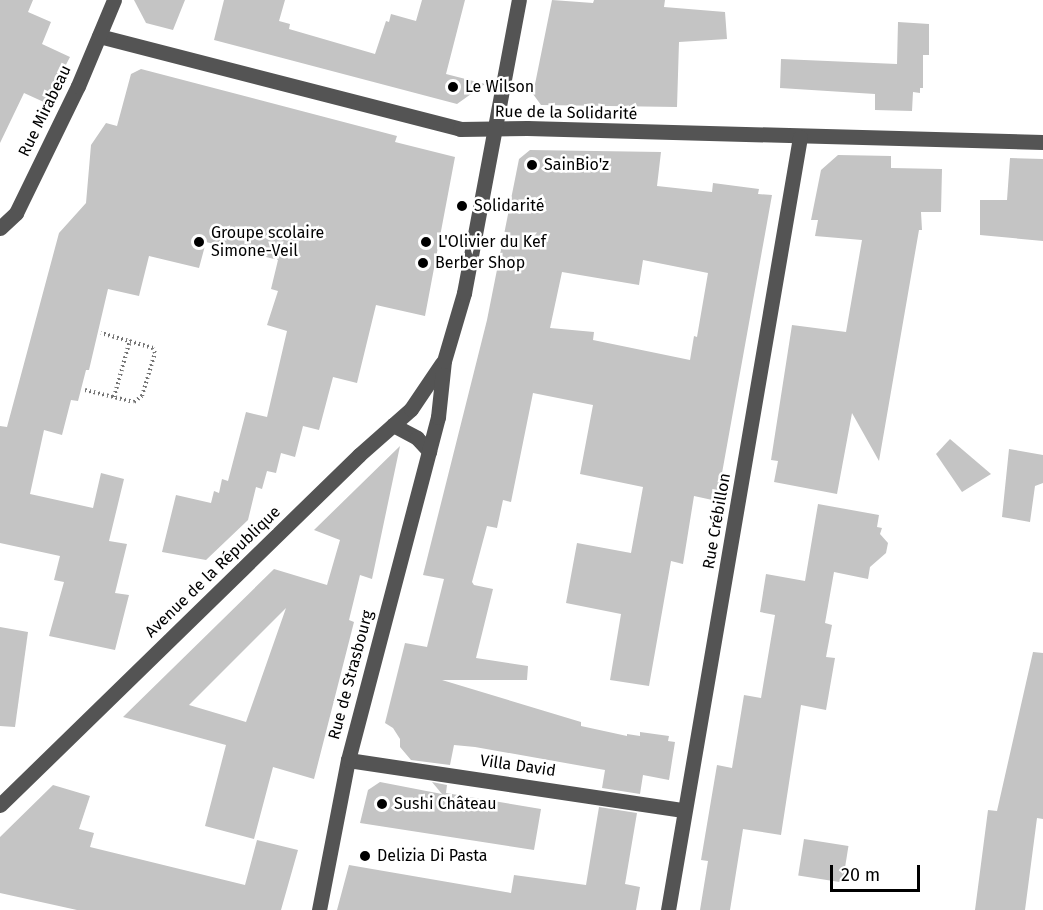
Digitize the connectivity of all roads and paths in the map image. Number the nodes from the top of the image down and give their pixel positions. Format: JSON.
{"nodes":[{"id":1,"x":114,"y":0,"type":"edge"},
{"id":2,"x":519,"y":0,"type":"edge"},
{"id":3,"x":99,"y":36,"type":"junction"},
{"id":4,"x":494,"y":130,"type":"junction"},
{"id":5,"x":800,"y":137,"type":"junction"},
{"id":6,"x":1043,"y":142,"type":"edge"},
{"id":7,"x":0,"y":228,"type":"edge"},
{"id":8,"x":102,"y":333,"type":"dead end"},
{"id":9,"x":130,"y":340,"type":"junction"},
{"id":10,"x":444,"y":361,"type":"junction"},
{"id":11,"x":85,"y":390,"type":"dead end"},
{"id":12,"x":114,"y":397,"type":"junction"},
{"id":13,"x":393,"y":425,"type":"junction"},
{"id":14,"x":429,"y":451,"type":"junction"},
{"id":15,"x":348,"y":760,"type":"junction"},
{"id":16,"x":0,"y":805,"type":"edge"},
{"id":17,"x":683,"y":810,"type":"junction"},
{"id":18,"x":320,"y":910,"type":"edge"},
{"id":19,"x":668,"y":910,"type":"edge"}],
"edges":[{"from":1,"to":3,"type":"street","name":"Rue Mirabeau"},
{"from":2,"to":4,"type":"street","name":"Rue de Strasbourg"},
{"from":3,"to":4,"type":"street","name":"Rue de la Solidarité"},
{"from":3,"to":7,"type":"street","name":"Rue Mirabeau"},
{"from":4,"to":5,"type":"street","name":"Rue de la Solidarité"},
{"from":4,"to":10,"type":"street","name":"Rue de Strasbourg"},
{"from":5,"to":6,"type":"street","name":"Rue de la Solidarité"},
{"from":5,"to":17,"type":"street","name":"Rue Crébillon"},
{"from":8,"to":9,"type":"path"},
{"from":9,"to":12,"type":"path"},
{"from":9,"to":12,"type":"path"},
{"from":10,"to":13,"type":"street","name":"Avenue de la République"},
{"from":10,"to":14,"type":"street","name":"Rue de Strasbourg"},
{"from":11,"to":12,"type":"path"},
{"from":13,"to":14,"type":"street"},
{"from":13,"to":16,"type":"street","name":"Avenue de la République"},
{"from":14,"to":15,"type":"street","name":"Rue de Strasbourg"},
{"from":15,"to":17,"type":"street","name":"Villa David"},
{"from":15,"to":18,"type":"street","name":"Rue de Strasbourg"},
{"from":17,"to":19,"type":"street","name":"Rue Crébillon"}]}
